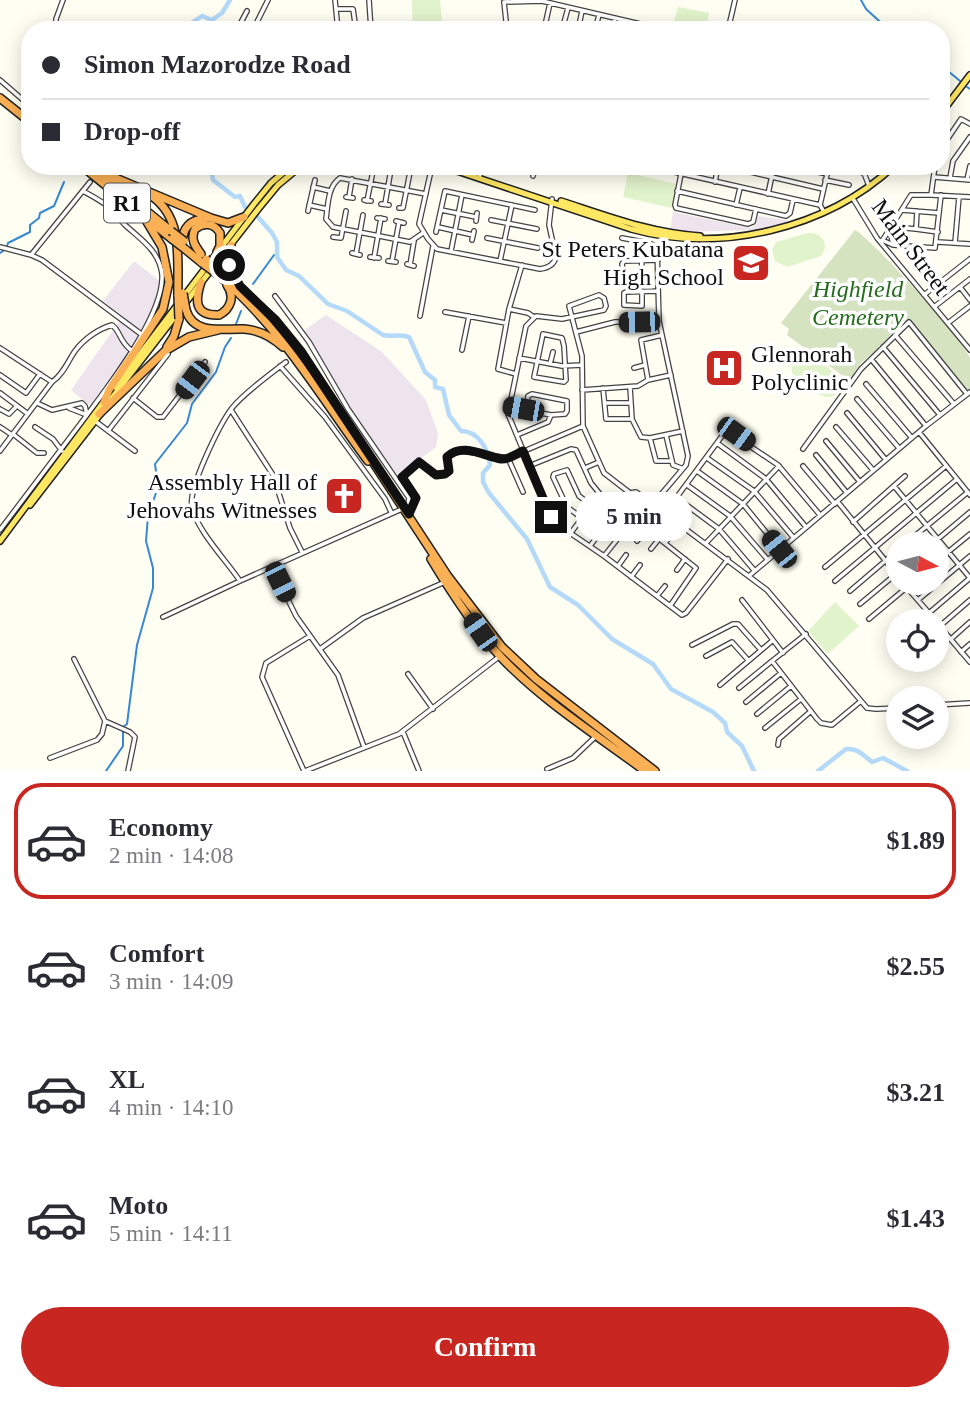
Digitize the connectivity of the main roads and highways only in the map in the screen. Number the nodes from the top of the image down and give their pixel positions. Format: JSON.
{"nodes":[{"id":1,"x":970,"y":75,"type":"edge"},
{"id":2,"x":0,"y":95,"type":"edge"},
{"id":3,"x":950,"y":101,"type":"edge"},
{"id":4,"x":21,"y":110,"type":"edge"},
{"id":5,"x":21,"y":114,"type":"edge"},
{"id":6,"x":93,"y":175,"type":"edge"},
{"id":7,"x":107,"y":175,"type":"edge"},
{"id":8,"x":114,"y":175,"type":"edge"},
{"id":9,"x":280,"y":175,"type":"edge"},
{"id":10,"x":290,"y":175,"type":"edge"},
{"id":11,"x":472,"y":175,"type":"edge"},
{"id":12,"x":474,"y":175,"type":"edge"},
{"id":13,"x":883,"y":175,"type":"edge"},
{"id":14,"x":479,"y":177,"type":"junction"},
{"id":15,"x":144,"y":190,"type":"junction"},
{"id":16,"x":257,"y":206,"type":"junction"},
{"id":17,"x":144,"y":217,"type":"junction"},
{"id":18,"x":211,"y":218,"type":"junction"},
{"id":19,"x":247,"y":219,"type":"junction"},
{"id":20,"x":231,"y":244,"type":"junction"},
{"id":21,"x":184,"y":245,"type":"junction"},
{"id":22,"x":217,"y":252,"type":"junction"},
{"id":23,"x":203,"y":259,"type":"junction"},
{"id":24,"x":220,"y":275,"type":"junction"},
{"id":25,"x":201,"y":282,"type":"junction"},
{"id":26,"x":240,"y":286,"type":"junction"},
{"id":27,"x":181,"y":294,"type":"junction"},
{"id":28,"x":218,"y":330,"type":"junction"},
{"id":29,"x":167,"y":353,"type":"junction"},
{"id":30,"x":296,"y":357,"type":"junction"},
{"id":31,"x":104,"y":402,"type":"junction"},
{"id":32,"x":97,"y":417,"type":"junction"},
{"id":33,"x":406,"y":511,"type":"junction"},
{"id":34,"x":16,"y":520,"type":"junction"},
{"id":35,"x":0,"y":541,"type":"edge"},
{"id":36,"x":448,"y":581,"type":"junction"},
{"id":37,"x":645,"y":771,"type":"edge"},
{"id":38,"x":655,"y":771,"type":"edge"}],
"edges":[{"from":1,"to":3,"type":"main road"},
{"from":2,"to":4,"type":"highway"},
{"from":2,"to":5,"type":"highway"},
{"from":6,"to":17,"type":"highway","number":"R1"},
{"from":7,"to":21,"type":"highway","number":"R1","bridge":true},
{"from":8,"to":15,"type":"highway"},
{"from":9,"to":16,"type":"main road"},
{"from":10,"to":16,"type":"main road"},
{"from":11,"to":14,"type":"main road"},
{"from":12,"to":14,"type":"main road"},
{"from":13,"to":14,"type":"main road"},
{"from":15,"to":18,"type":"highway"},
{"from":15,"to":27,"type":"highway"},
{"from":16,"to":19,"type":"main road"},
{"from":17,"to":21,"type":"highway","number":"R1","bridge":true},
{"from":17,"to":31,"type":"highway"},
{"from":18,"to":19,"type":"highway"},
{"from":18,"to":27,"type":"highway"},
{"from":19,"to":20,"type":"main road"},
{"from":19,"to":22,"type":"main road"},
{"from":20,"to":25,"type":"main road"},
{"from":20,"to":26,"type":"highway"},
{"from":21,"to":23,"type":"highway","number":"R1"},
{"from":22,"to":23,"type":"highway"},
{"from":22,"to":31,"type":"main road"},
{"from":23,"to":24,"type":"highway","number":"R1","bridge":true},
{"from":24,"to":25,"type":"highway"},
{"from":24,"to":26,"type":"highway","number":"R1"},
{"from":24,"to":30,"type":"highway","number":"R1"},
{"from":25,"to":32,"type":"main road"},
{"from":26,"to":33,"type":"highway","number":"R1"},
{"from":27,"to":28,"type":"highway","bridge":true},
{"from":27,"to":29,"type":"highway","bridge":true},
{"from":28,"to":29,"type":"highway"},
{"from":28,"to":30,"type":"highway"},
{"from":29,"to":32,"type":"highway"},
{"from":30,"to":33,"type":"highway","number":"R1"},
{"from":31,"to":34,"type":"main road"},
{"from":32,"to":34,"type":"main road"},
{"from":33,"to":36,"type":"highway","number":"R1"},
{"from":34,"to":35,"type":"main road"},
{"from":36,"to":37,"type":"highway","number":"R1"},
{"from":36,"to":38,"type":"highway","number":"R1"}]}
